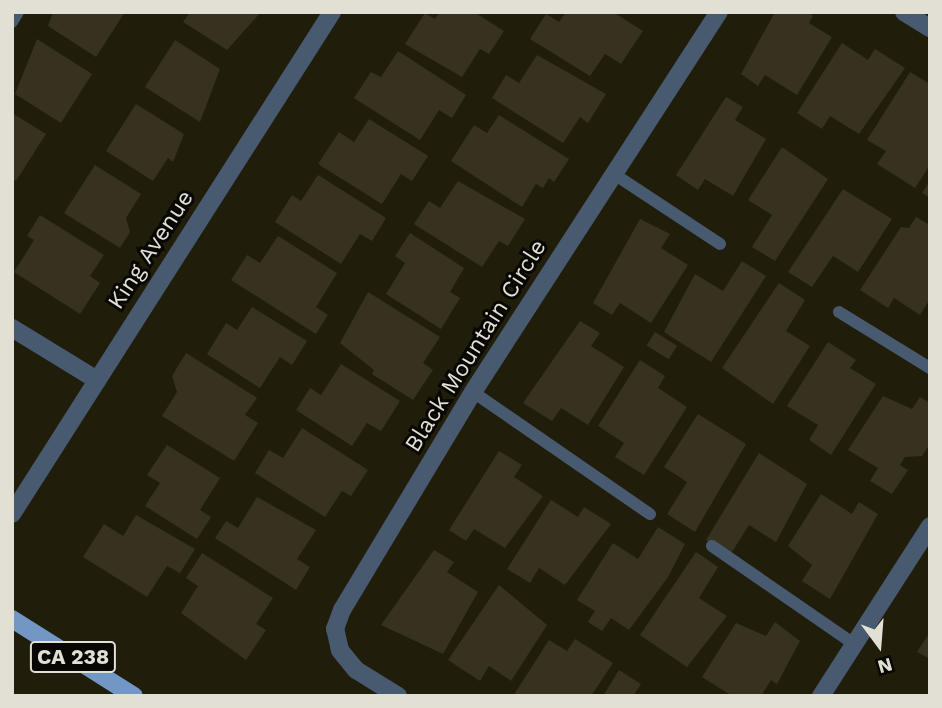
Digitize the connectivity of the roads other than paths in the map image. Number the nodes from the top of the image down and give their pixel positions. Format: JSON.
{"nodes":[{"id":1,"x":18,"y":12,"type":"edge"},
{"id":2,"x":332,"y":12,"type":"edge"},
{"id":3,"x":719,"y":12,"type":"edge"},
{"id":4,"x":904,"y":12,"type":"edge"},
{"id":5,"x":12,"y":22,"type":"edge"},
{"id":6,"x":930,"y":29,"type":"edge"},
{"id":7,"x":614,"y":174,"type":"junction"},
{"id":8,"x":720,"y":244,"type":"dead end"},
{"id":9,"x":839,"y":312,"type":"dead end"},
{"id":10,"x":12,"y":328,"type":"edge"},
{"id":11,"x":930,"y":368,"type":"edge"},
{"id":12,"x":97,"y":380,"type":"junction"},
{"id":13,"x":473,"y":393,"type":"junction"},
{"id":14,"x":12,"y":514,"type":"edge"},
{"id":15,"x":650,"y":514,"type":"dead end"},
{"id":16,"x":930,"y":526,"type":"edge"},
{"id":17,"x":712,"y":546,"type":"dead end"},
{"id":18,"x":12,"y":619,"type":"edge"},
{"id":19,"x":854,"y":644,"type":"junction"},
{"id":20,"x":134,"y":696,"type":"edge"},
{"id":21,"x":398,"y":696,"type":"edge"},
{"id":22,"x":821,"y":696,"type":"edge"}],
"edges":[{"from":1,"to":5,"type":"lane"},
{"from":2,"to":12,"type":"street","name":"King Avenue"},
{"from":3,"to":7,"type":"street","name":"Black Mountain Circle"},
{"from":4,"to":6,"type":"street"},
{"from":7,"to":8,"type":"lane"},
{"from":7,"to":13,"type":"street","name":"Black Mountain Circle"},
{"from":9,"to":11,"type":"lane"},
{"from":10,"to":12,"type":"street"},
{"from":12,"to":14,"type":"street","name":"King Avenue"},
{"from":13,"to":15,"type":"lane"},
{"from":13,"to":21,"type":"street","name":"Black Mountain Circle"},
{"from":16,"to":19,"type":"street"},
{"from":17,"to":19,"type":"lane"},
{"from":18,"to":20,"type":"main road","number":"CA 238"},
{"from":19,"to":22,"type":"street"}]}
